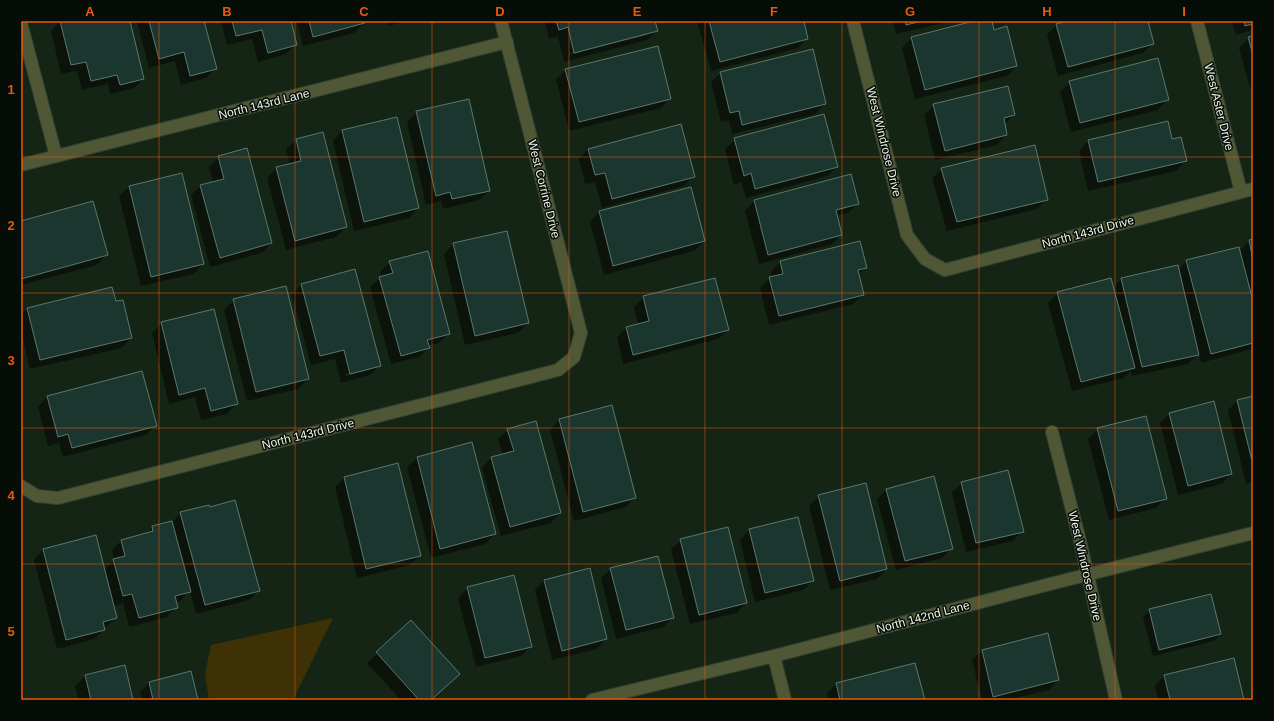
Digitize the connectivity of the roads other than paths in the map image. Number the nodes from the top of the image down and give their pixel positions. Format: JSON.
{"nodes":[{"id":1,"x":501,"y":21,"type":"edge"},
{"id":2,"x":853,"y":21,"type":"edge"},
{"id":3,"x":1197,"y":21,"type":"edge"},
{"id":4,"x":21,"y":23,"type":"edge"},
{"id":5,"x":507,"y":42,"type":"junction"},
{"id":6,"x":56,"y":156,"type":"junction"},
{"id":7,"x":21,"y":165,"type":"edge"},
{"id":8,"x":1253,"y":189,"type":"edge"},
{"id":9,"x":1241,"y":192,"type":"junction"},
{"id":10,"x":925,"y":259,"type":"joint"},
{"id":11,"x":574,"y":357,"type":"joint"},
{"id":12,"x":1052,"y":432,"type":"dead end"},
{"id":13,"x":21,"y":486,"type":"edge"},
{"id":14,"x":1253,"y":534,"type":"edge"},
{"id":15,"x":1087,"y":575,"type":"junction"},
{"id":16,"x":774,"y":656,"type":"junction"},
{"id":17,"x":592,"y":700,"type":"edge"},
{"id":18,"x":785,"y":700,"type":"edge"},
{"id":19,"x":1116,"y":700,"type":"edge"}],
"edges":[{"from":1,"to":5,"type":"street","name":"West Corrine Drive"},
{"from":2,"to":10,"type":"street","name":"West Windrose Drive"},
{"from":3,"to":9,"type":"street","name":"West Aster Drive"},
{"from":4,"to":6,"type":"street"},
{"from":5,"to":6,"type":"street","name":"North 143rd Lane"},
{"from":5,"to":11,"type":"street","name":"West Corrine Drive"},
{"from":6,"to":7,"type":"street","name":"North 143rd Lane"},
{"from":8,"to":9,"type":"street","name":"North 143rd Drive"},
{"from":9,"to":10,"type":"street","name":"North 143rd Drive"},
{"from":11,"to":13,"type":"street","name":"North 143rd Drive"},
{"from":12,"to":15,"type":"street","name":"West Windrose Drive"},
{"from":14,"to":15,"type":"street","name":"North 142nd Lane"},
{"from":15,"to":16,"type":"street","name":"North 142nd Lane"},
{"from":15,"to":19,"type":"street","name":"West Windrose Drive"},
{"from":16,"to":17,"type":"street","name":"North 142nd Lane"},
{"from":16,"to":18,"type":"street"}]}
